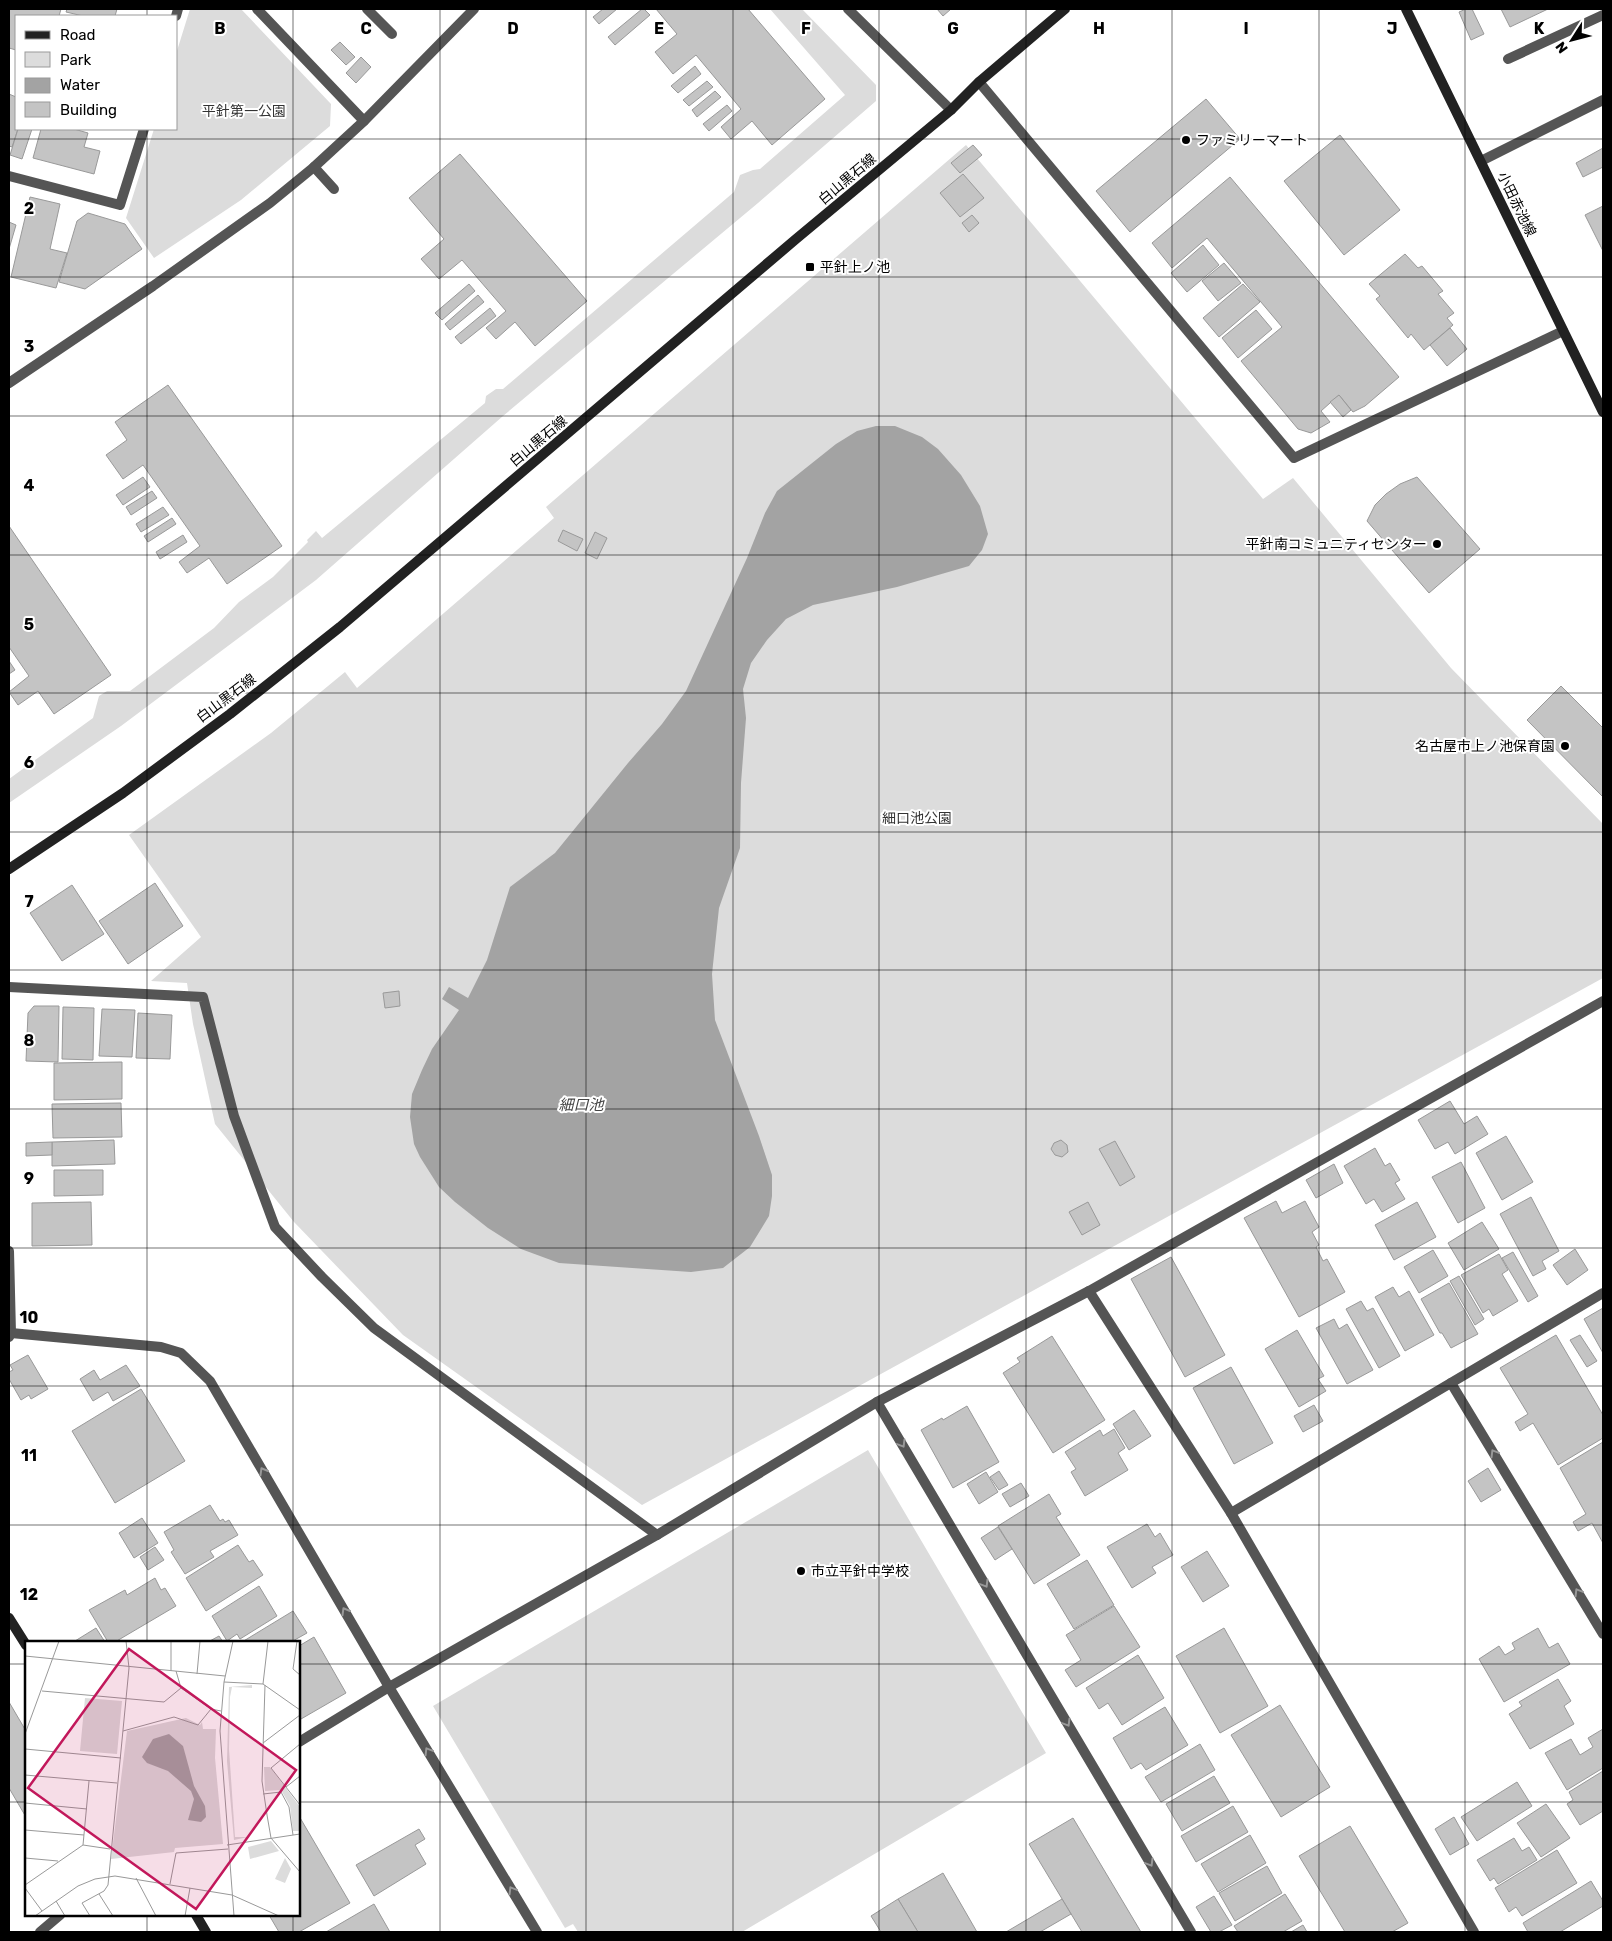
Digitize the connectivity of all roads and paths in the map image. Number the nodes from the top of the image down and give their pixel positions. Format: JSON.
{"nodes":[{"id":1,"x":257,"y":9,"type":"edge"},
{"id":2,"x":367,"y":9,"type":"edge"},
{"id":3,"x":474,"y":9,"type":"edge"},
{"id":4,"x":848,"y":9,"type":"edge"},
{"id":5,"x":1065,"y":9,"type":"edge"},
{"id":6,"x":1406,"y":9,"type":"edge"},
{"id":7,"x":1599,"y":14,"type":"edge"},
{"id":8,"x":392,"y":34,"type":"dead end"},
{"id":9,"x":1508,"y":59,"type":"dead end"},
{"id":10,"x":979,"y":82,"type":"junction"},
{"id":11,"x":1603,"y":100,"type":"edge"},
{"id":12,"x":951,"y":110,"type":"junction"},
{"id":13,"x":364,"y":121,"type":"junction"},
{"id":14,"x":144,"y":130,"type":"edge"},
{"id":15,"x":1481,"y":161,"type":"junction"},
{"id":16,"x":314,"y":167,"type":"junction"},
{"id":17,"x":9,"y":176,"type":"edge"},
{"id":18,"x":334,"y":189,"type":"dead end"},
{"id":19,"x":1563,"y":332,"type":"junction"},
{"id":20,"x":9,"y":383,"type":"edge"},
{"id":21,"x":1603,"y":412,"type":"edge"},
{"id":22,"x":9,"y":869,"type":"edge"},
{"id":23,"x":9,"y":987,"type":"edge"},
{"id":24,"x":1603,"y":1001,"type":"edge"},
{"id":25,"x":9,"y":1250,"type":"edge"},
{"id":26,"x":1089,"y":1291,"type":"junction"},
{"id":27,"x":1603,"y":1293,"type":"edge"},
{"id":28,"x":10,"y":1335,"type":"edge"},
{"id":29,"x":1451,"y":1383,"type":"junction"},
{"id":30,"x":877,"y":1402,"type":"junction"},
{"id":31,"x":1231,"y":1512,"type":"junction"},
{"id":32,"x":657,"y":1535,"type":"junction"},
{"id":33,"x":9,"y":1618,"type":"edge"},
{"id":34,"x":1603,"y":1634,"type":"edge"},
{"id":35,"x":25,"y":1642,"type":"edge"},
{"id":36,"x":390,"y":1687,"type":"junction"},
{"id":37,"x":300,"y":1741,"type":"edge"},
{"id":38,"x":59,"y":1916,"type":"edge"},
{"id":39,"x":197,"y":1916,"type":"edge"},
{"id":40,"x":40,"y":1932,"type":"edge"},
{"id":41,"x":206,"y":1932,"type":"edge"},
{"id":42,"x":537,"y":1932,"type":"edge"},
{"id":43,"x":1191,"y":1932,"type":"edge"},
{"id":44,"x":1474,"y":1932,"type":"edge"}],
"edges":[{"from":1,"to":13,"type":"street"},
{"from":2,"to":8,"type":"street"},
{"from":3,"to":13,"type":"street"},
{"from":4,"to":12,"type":"street"},
{"from":5,"to":10,"type":"street","name":"白山黒石線"},
{"from":6,"to":15,"type":"street","name":"小田赤池線"},
{"from":7,"to":9,"type":"street"},
{"from":10,"to":12,"type":"street","name":"白山黒石線"},
{"from":10,"to":19,"type":"street"},
{"from":11,"to":15,"type":"street"},
{"from":12,"to":22,"type":"street","name":"白山黒石線"},
{"from":13,"to":16,"type":"street"},
{"from":14,"to":17,"type":"street"},
{"from":15,"to":19,"type":"street","name":"小田赤池線"},
{"from":16,"to":18,"type":"street"},
{"from":16,"to":20,"type":"street"},
{"from":19,"to":21,"type":"street","name":"小田赤池線"},
{"from":23,"to":32,"type":"street"},
{"from":24,"to":26,"type":"street"},
{"from":25,"to":28,"type":"street"},
{"from":26,"to":30,"type":"street"},
{"from":26,"to":31,"type":"street"},
{"from":27,"to":29,"type":"street"},
{"from":36,"to":28,"type":"street","one_way":true},
{"from":29,"to":31,"type":"street"},
{"from":34,"to":29,"type":"street","one_way":true},
{"from":30,"to":32,"type":"street"},
{"from":30,"to":43,"type":"street","one_way":true},
{"from":31,"to":44,"type":"street"},
{"from":32,"to":36,"type":"street"},
{"from":33,"to":35,"type":"street"},
{"from":36,"to":37,"type":"street"},
{"from":42,"to":36,"type":"street","one_way":true},
{"from":38,"to":40,"type":"street"},
{"from":39,"to":41,"type":"street"}]}
